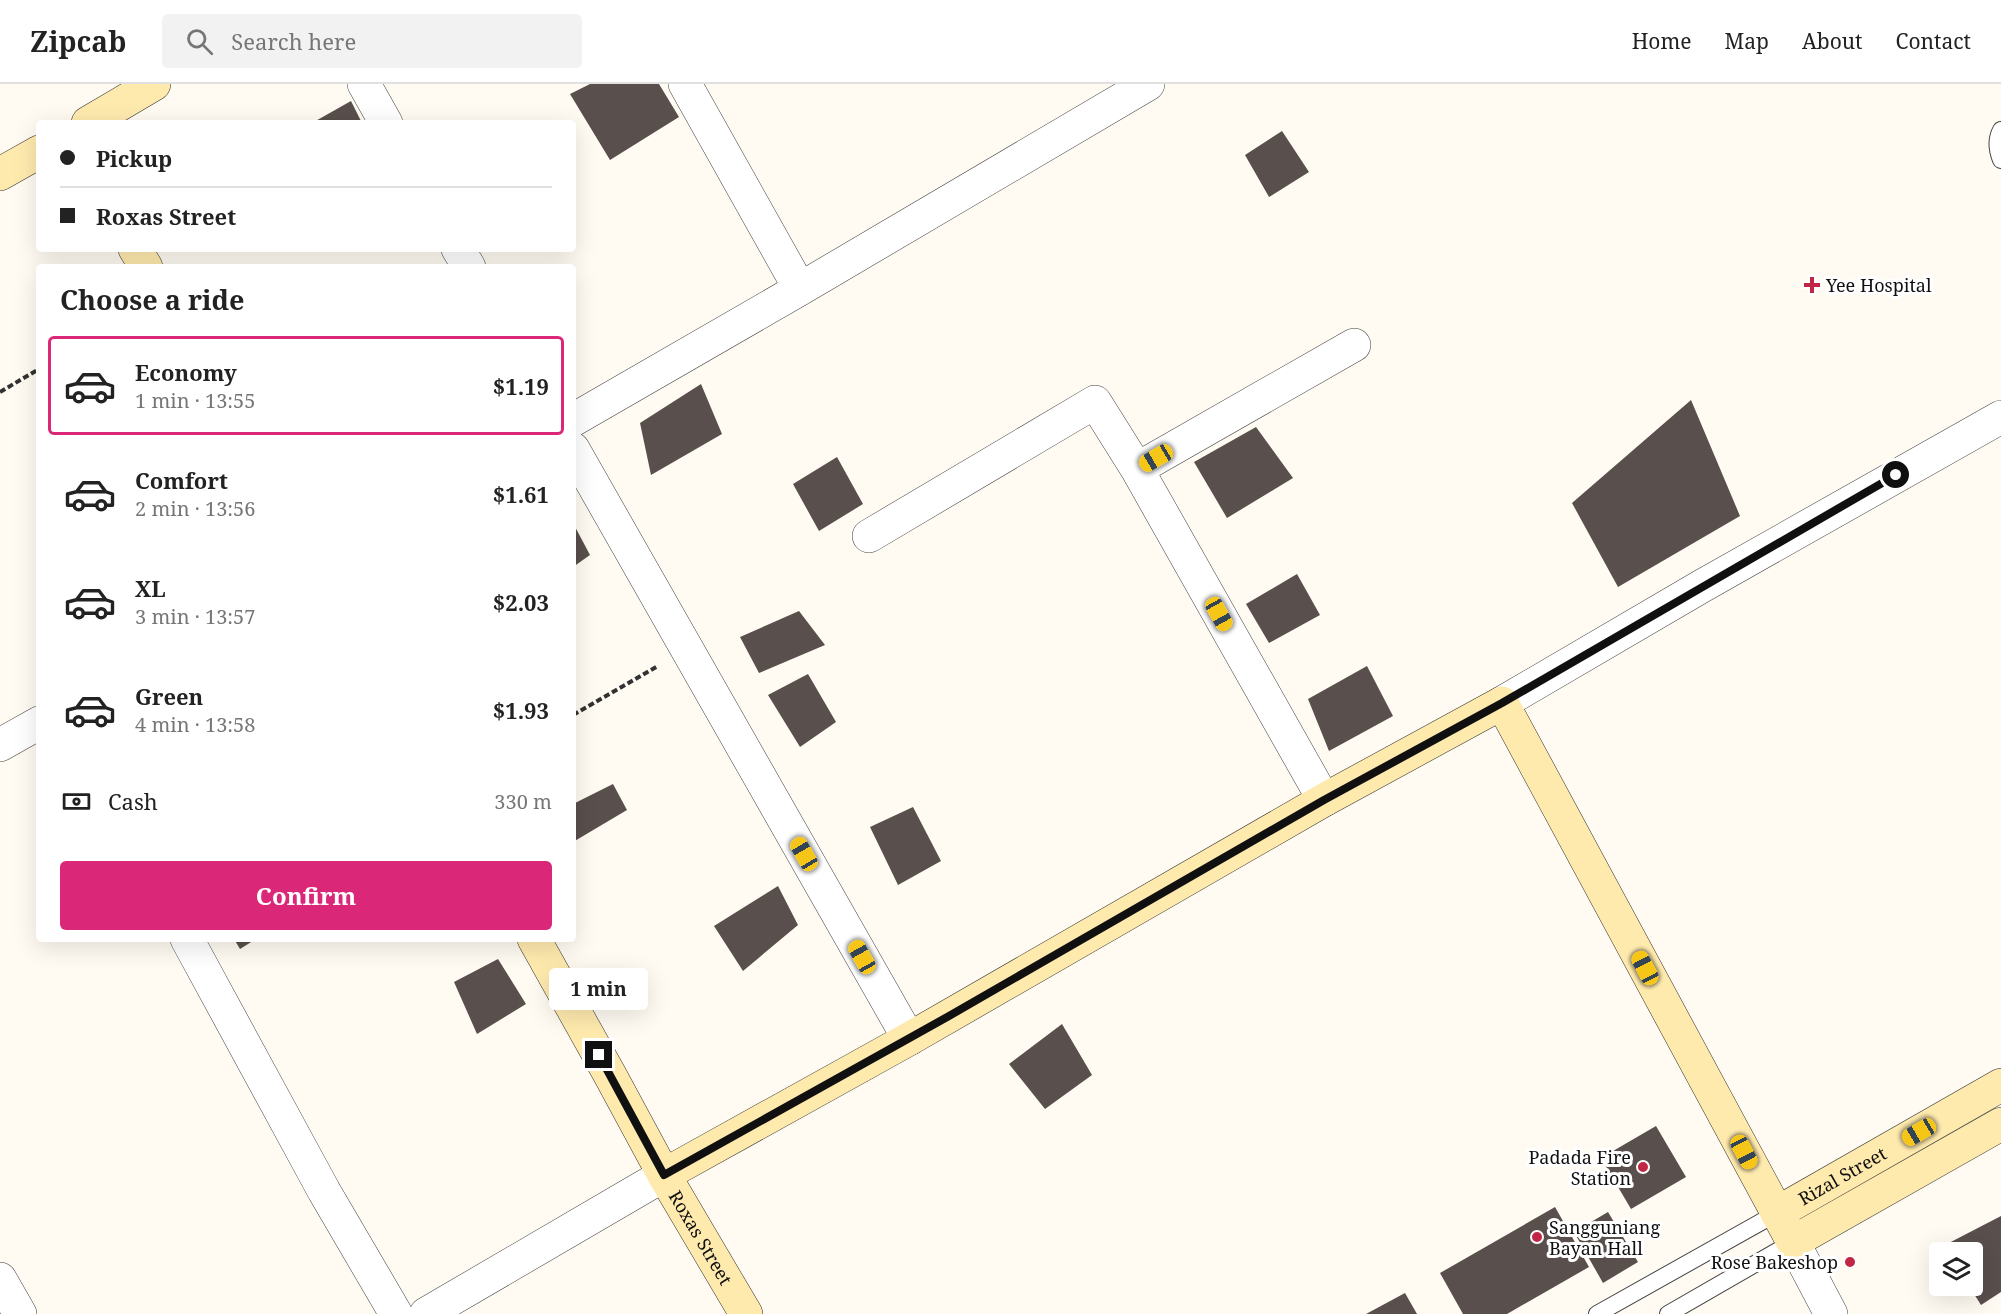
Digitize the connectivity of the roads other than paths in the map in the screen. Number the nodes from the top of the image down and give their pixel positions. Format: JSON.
{"nodes":[{"id":1,"x":154,"y":84,"type":"edge"},
{"id":2,"x":364,"y":84,"type":"edge"},
{"id":3,"x":686,"y":84,"type":"edge"},
{"id":4,"x":1148,"y":84,"type":"edge"},
{"id":5,"x":93,"y":120,"type":"edge"},
{"id":6,"x":384,"y":120,"type":"edge"},
{"id":7,"x":2001,"y":130,"type":"edge"},
{"id":8,"x":36,"y":154,"type":"edge"},
{"id":9,"x":2001,"y":160,"type":"edge"},
{"id":10,"x":0,"y":174,"type":"edge"},
{"id":11,"x":800,"y":289,"type":"junction"},
{"id":12,"x":1354,"y":345,"type":"dead end"},
{"id":13,"x":2001,"y":417,"type":"edge"},
{"id":14,"x":576,"y":418,"type":"edge"},
{"id":15,"x":576,"y":454,"type":"edge"},
{"id":16,"x":1137,"y":469,"type":"junction"},
{"id":17,"x":869,"y":536,"type":"dead end"},
{"id":18,"x":1502,"y":703,"type":"junction"},
{"id":19,"x":36,"y":725,"type":"edge"},
{"id":20,"x":0,"y":745,"type":"edge"},
{"id":21,"x":1324,"y":800,"type":"junction"},
{"id":22,"x":189,"y":942,"type":"edge"},
{"id":23,"x":536,"y":942,"type":"edge"},
{"id":24,"x":909,"y":1039,"type":"junction"},
{"id":25,"x":2001,"y":1085,"type":"edge"},
{"id":26,"x":2001,"y":1124,"type":"edge"},
{"id":27,"x":664,"y":1175,"type":"junction"},
{"id":28,"x":1777,"y":1213,"type":"junction"},
{"id":29,"x":1792,"y":1242,"type":"junction"},
{"id":30,"x":0,"y":1279,"type":"edge"},
{"id":31,"x":20,"y":1314,"type":"edge"},
{"id":32,"x":396,"y":1314,"type":"edge"},
{"id":33,"x":426,"y":1314,"type":"edge"},
{"id":34,"x":746,"y":1314,"type":"edge"},
{"id":35,"x":1597,"y":1314,"type":"edge"},
{"id":36,"x":1668,"y":1314,"type":"edge"},
{"id":37,"x":1831,"y":1314,"type":"edge"}],
"edges":[{"from":1,"to":5,"type":"street"},
{"from":2,"to":6,"type":"street"},
{"from":3,"to":11,"type":"street"},
{"from":4,"to":11,"type":"street"},
{"from":7,"to":9,"type":"lane"},
{"from":8,"to":10,"type":"street"},
{"from":11,"to":14,"type":"street"},
{"from":12,"to":16,"type":"street"},
{"from":13,"to":18,"type":"street"},
{"from":15,"to":24,"type":"street"},
{"from":16,"to":17,"type":"street"},
{"from":16,"to":21,"type":"street"},
{"from":18,"to":21,"type":"street"},
{"from":18,"to":28,"type":"street"},
{"from":19,"to":20,"type":"street"},
{"from":21,"to":24,"type":"street"},
{"from":22,"to":32,"type":"street"},
{"from":23,"to":27,"type":"street","name":"Roxas Street"},
{"from":24,"to":27,"type":"street"},
{"from":25,"to":28,"type":"street","name":"Rizal Street"},
{"from":26,"to":29,"type":"street","name":"Rizal Street"},
{"from":27,"to":33,"type":"street"},
{"from":27,"to":34,"type":"street","name":"Roxas Street"},
{"from":28,"to":29,"type":"street"},
{"from":28,"to":35,"type":"lane"},
{"from":29,"to":36,"type":"lane"},
{"from":29,"to":37,"type":"street"},
{"from":30,"to":31,"type":"street"}]}
